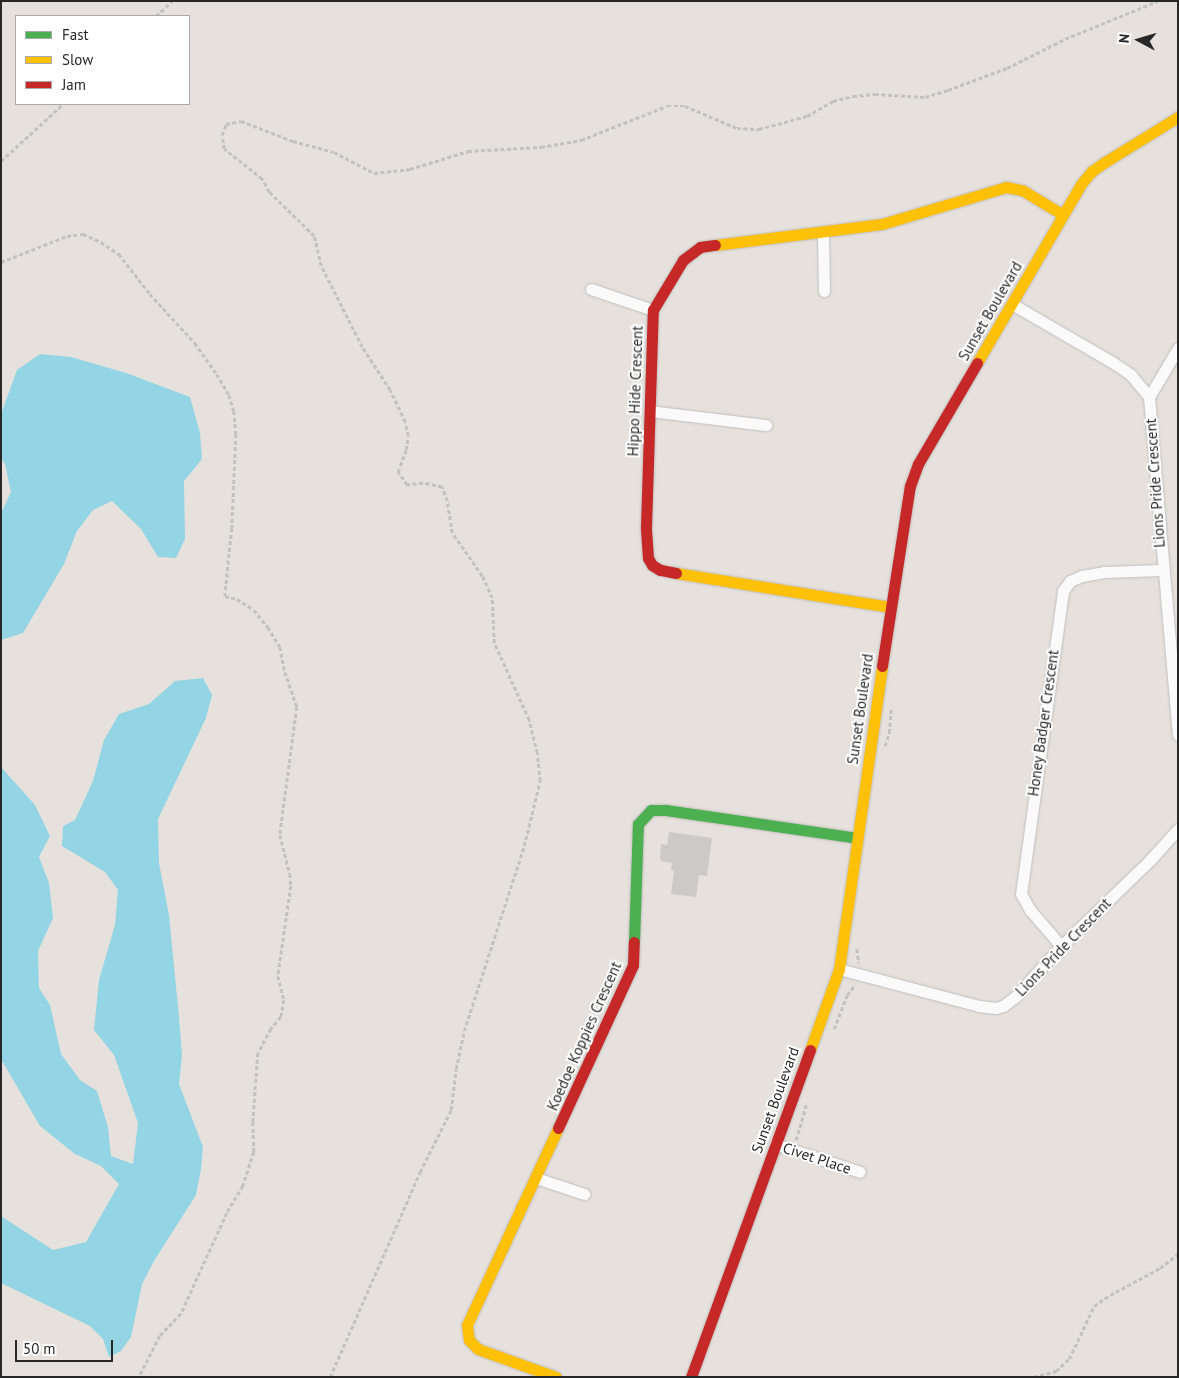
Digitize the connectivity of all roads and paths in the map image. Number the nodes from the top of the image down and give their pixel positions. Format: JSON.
{"nodes":[{"id":1,"x":172,"y":1,"type":"edge"},
{"id":2,"x":1158,"y":1,"type":"edge"},
{"id":3,"x":157,"y":15,"type":"edge"},
{"id":4,"x":62,"y":105,"type":"edge"},
{"id":5,"x":1178,"y":117,"type":"edge"},
{"id":6,"x":1,"y":161,"type":"edge"},
{"id":7,"x":1062,"y":214,"type":"junction"},
{"id":8,"x":823,"y":233,"type":"junction"},
{"id":9,"x":1,"y":262,"type":"edge"},
{"id":10,"x":591,"y":288,"type":"dead end"},
{"id":11,"x":824,"y":291,"type":"dead end"},
{"id":12,"x":1012,"y":304,"type":"junction"},
{"id":13,"x":652,"y":310,"type":"junction"},
{"id":14,"x":1178,"y":348,"type":"edge"},
{"id":15,"x":1148,"y":397,"type":"junction"},
{"id":16,"x":650,"y":411,"type":"junction"},
{"id":17,"x":766,"y":425,"type":"dead end"},
{"id":18,"x":1162,"y":570,"type":"junction"},
{"id":19,"x":890,"y":607,"type":"junction"},
{"id":20,"x":892,"y":701,"type":"dead end"},
{"id":21,"x":1178,"y":735,"type":"edge"},
{"id":22,"x":884,"y":752,"type":"dead end"},
{"id":23,"x":1178,"y":829,"type":"edge"},
{"id":24,"x":857,"y":838,"type":"junction"},
{"id":25,"x":857,"y":941,"type":"dead end"},
{"id":26,"x":1061,"y":946,"type":"junction"},
{"id":27,"x":839,"y":969,"type":"junction"},
{"id":28,"x":861,"y":974,"type":"junction"},
{"id":29,"x":830,"y":1038,"type":"dead end"},
{"id":30,"x":808,"y":1100,"type":"dead end"},
{"id":31,"x":774,"y":1144,"type":"junction"},
{"id":32,"x":794,"y":1151,"type":"junction"},
{"id":33,"x":860,"y":1172,"type":"dead end"},
{"id":34,"x":536,"y":1178,"type":"junction"},
{"id":35,"x":584,"y":1194,"type":"dead end"},
{"id":36,"x":1178,"y":1254,"type":"edge"},
{"id":37,"x":139,"y":1377,"type":"edge"},
{"id":38,"x":330,"y":1377,"type":"edge"},
{"id":39,"x":556,"y":1377,"type":"edge"},
{"id":40,"x":691,"y":1377,"type":"edge"},
{"id":41,"x":1034,"y":1377,"type":"edge"}],
"edges":[{"from":1,"to":3,"type":"path"},
{"from":2,"to":38,"type":"path"},
{"from":4,"to":6,"type":"path"},
{"from":5,"to":7,"type":"street","name":"Sunset Boulevard"},
{"from":7,"to":8,"type":"street","name":"Hippo Hide Crescent"},
{"from":7,"to":12,"type":"street","name":"Sunset Boulevard"},
{"from":8,"to":11,"type":"street"},
{"from":8,"to":13,"type":"street","name":"Hippo Hide Crescent"},
{"from":9,"to":37,"type":"path"},
{"from":10,"to":13,"type":"street"},
{"from":12,"to":15,"type":"street","name":"Lions Pride Crescent"},
{"from":12,"to":19,"type":"street","name":"Sunset Boulevard"},
{"from":13,"to":16,"type":"street","name":"Hippo Hide Crescent"},
{"from":14,"to":15,"type":"street"},
{"from":15,"to":18,"type":"street","name":"Lions Pride Crescent"},
{"from":16,"to":17,"type":"street"},
{"from":16,"to":19,"type":"street","name":"Hippo Hide Crescent"},
{"from":18,"to":21,"type":"street","name":"Lions Pride Crescent"},
{"from":18,"to":26,"type":"street","name":"Honey Badger Crescent"},
{"from":19,"to":24,"type":"street","name":"Sunset Boulevard"},
{"from":20,"to":22,"type":"path"},
{"from":23,"to":26,"type":"street","name":"Lions Pride Crescent"},
{"from":24,"to":27,"type":"street","name":"Sunset Boulevard"},
{"from":24,"to":34,"type":"street","name":"Koedoe Koppies Crescent"},
{"from":25,"to":28,"type":"path"},
{"from":26,"to":28,"type":"street","name":"Lions Pride Crescent"},
{"from":27,"to":28,"type":"street","name":"Lions Pride Crescent"},
{"from":27,"to":31,"type":"street","name":"Sunset Boulevard"},
{"from":28,"to":29,"type":"path"},
{"from":30,"to":32,"type":"path"},
{"from":31,"to":32,"type":"street","name":"Civet Place"},
{"from":31,"to":40,"type":"street","name":"Sunset Boulevard"},
{"from":32,"to":33,"type":"street","name":"Civet Place"},
{"from":34,"to":35,"type":"street"},
{"from":34,"to":39,"type":"street","name":"Koedoe Koppies Crescent"},
{"from":36,"to":41,"type":"path"}]}
